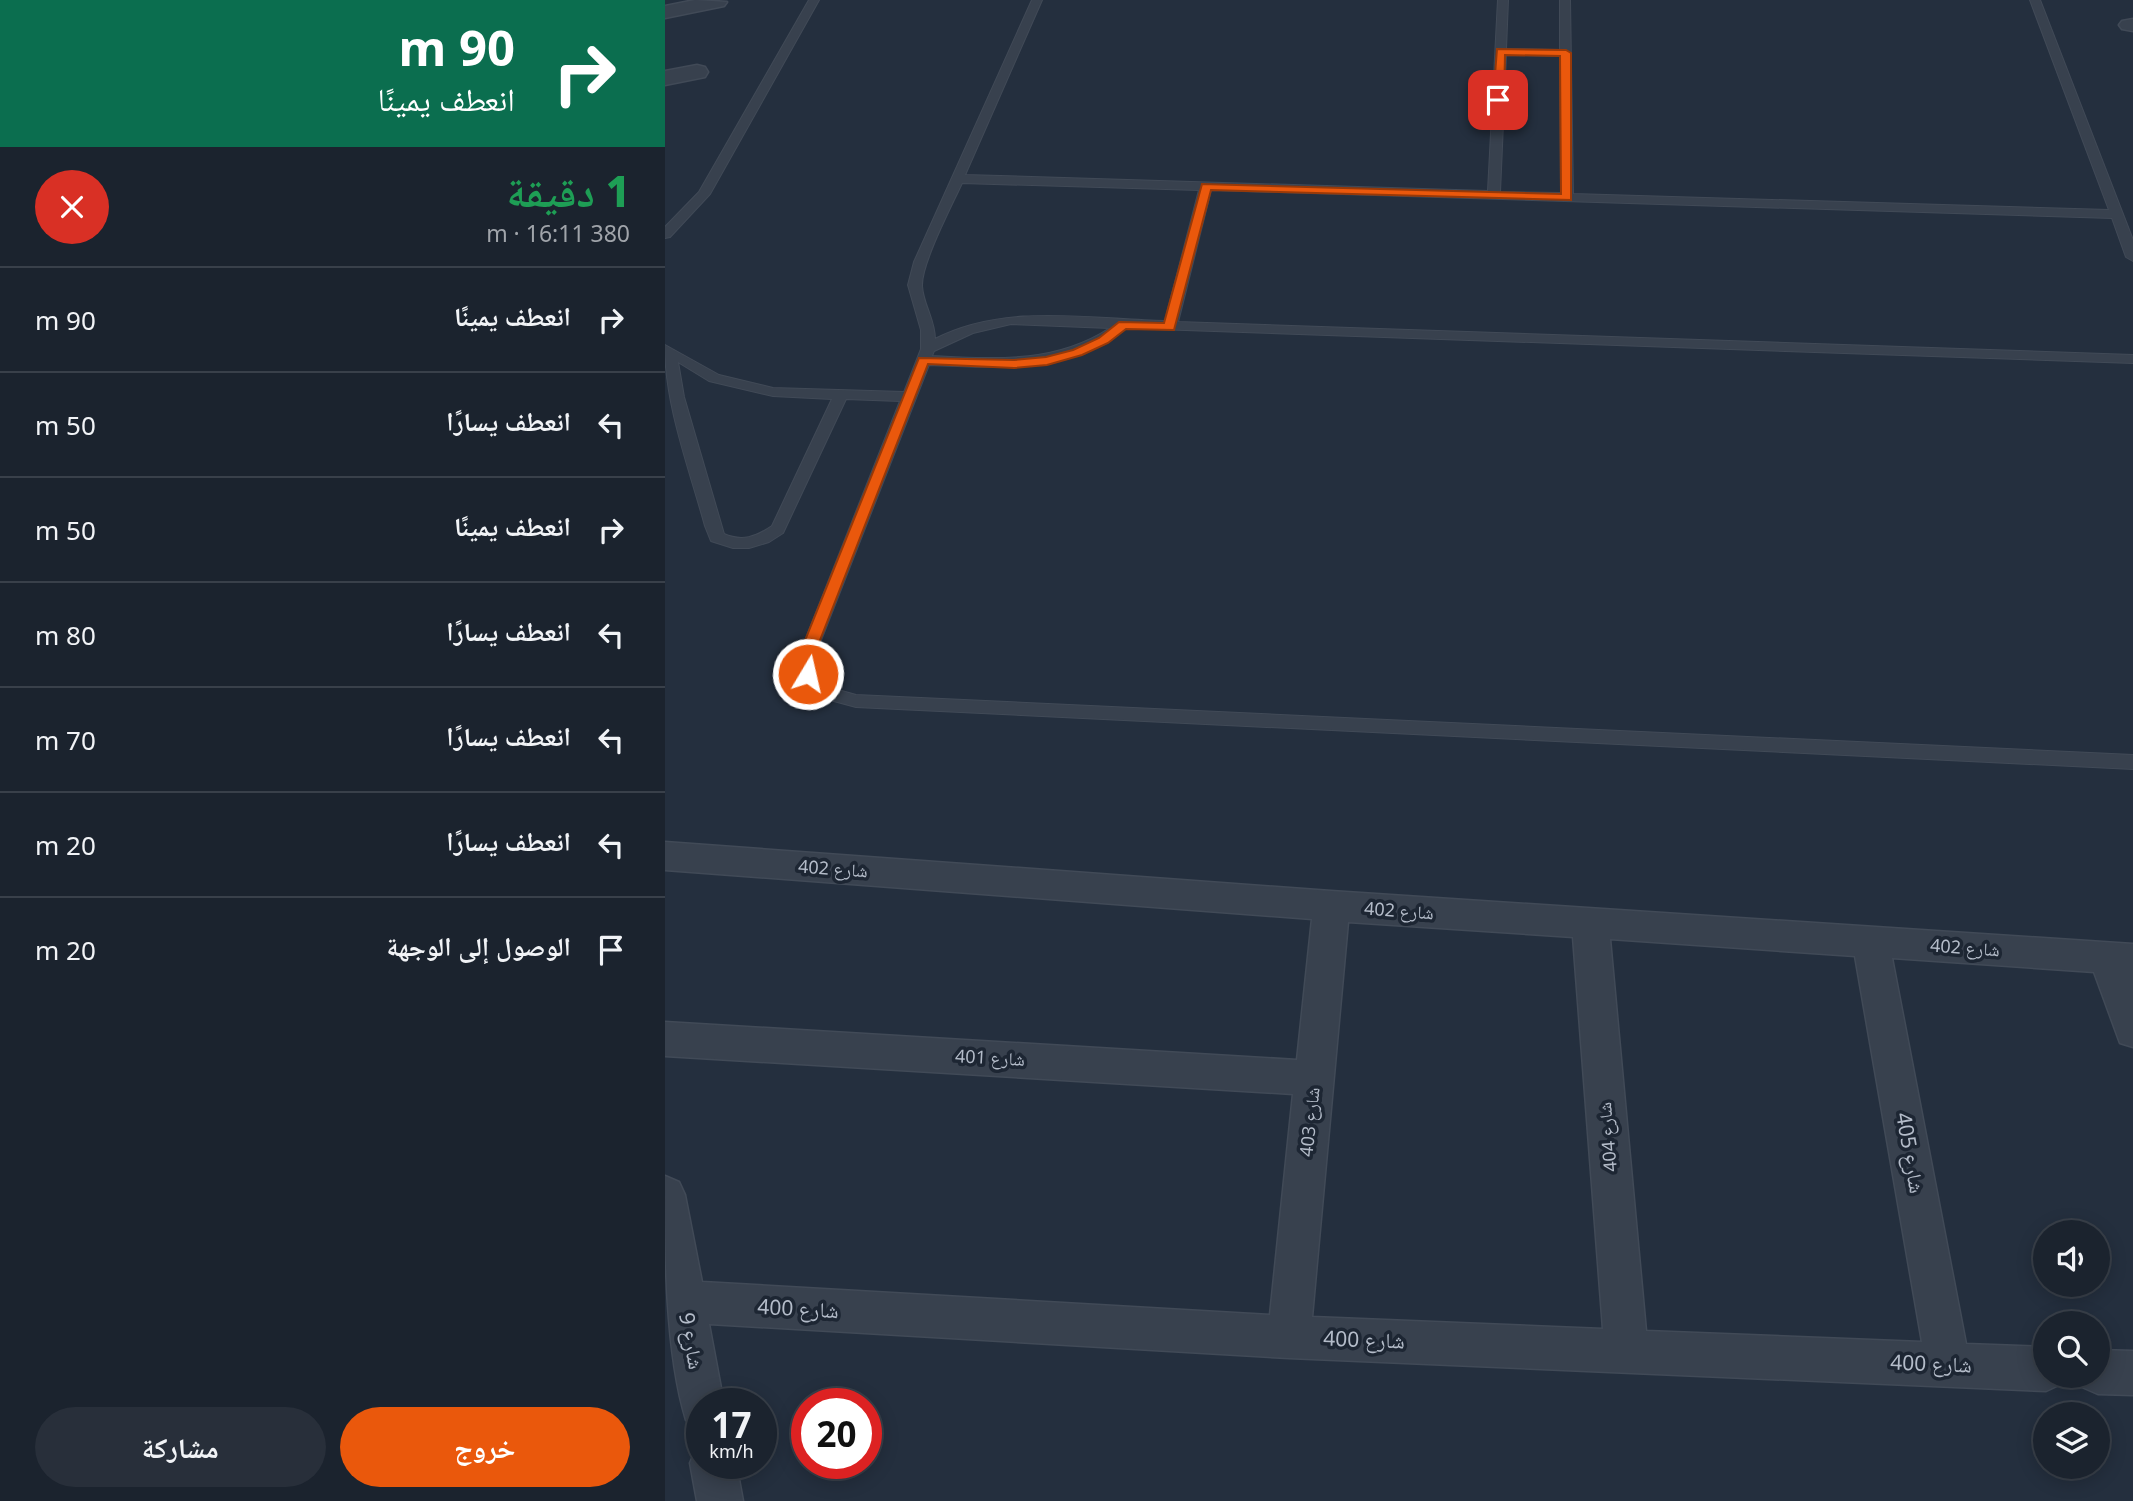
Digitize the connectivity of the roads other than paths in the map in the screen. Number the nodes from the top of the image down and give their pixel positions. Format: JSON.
{"nodes":[{"id":1,"x":814,"y":0,"type":"edge"},
{"id":2,"x":1037,"y":0,"type":"edge"},
{"id":3,"x":1503,"y":0,"type":"edge"},
{"id":4,"x":1565,"y":0,"type":"edge"},
{"id":5,"x":2035,"y":0,"type":"edge"},
{"id":6,"x":717,"y":2,"type":"dead end"},
{"id":7,"x":665,"y":12,"type":"edge"},
{"id":8,"x":1500,"y":52,"type":"junction"},
{"id":9,"x":1566,"y":53,"type":"junction"},
{"id":10,"x":697,"y":72,"type":"dead end"},
{"id":11,"x":665,"y":78,"type":"edge"},
{"id":12,"x":959,"y":179,"type":"junction"},
{"id":13,"x":1206,"y":186,"type":"junction"},
{"id":14,"x":1494,"y":195,"type":"junction"},
{"id":15,"x":1567,"y":197,"type":"junction"},
{"id":16,"x":2117,"y":214,"type":"junction"},
{"id":17,"x":665,"y":234,"type":"edge"},
{"id":18,"x":2133,"y":257,"type":"edge"},
{"id":19,"x":1123,"y":325,"type":"junction"},
{"id":20,"x":1170,"y":327,"type":"junction"},
{"id":21,"x":667,"y":352,"type":"edge"},
{"id":22,"x":926,"y":355,"type":"junction"},
{"id":23,"x":2133,"y":359,"type":"edge"},
{"id":24,"x":841,"y":395,"type":"junction"},
{"id":25,"x":909,"y":397,"type":"junction"},
{"id":26,"x":2133,"y":762,"type":"edge"},
{"id":27,"x":665,"y":856,"type":"edge"},
{"id":28,"x":1331,"y":906,"type":"junction"},
{"id":29,"x":1590,"y":923,"type":"junction"},
{"id":30,"x":1871,"y":942,"type":"junction"},
{"id":31,"x":2120,"y":958,"type":"edge"},
{"id":32,"x":2133,"y":1031,"type":"edge"},
{"id":33,"x":665,"y":1038,"type":"edge"},
{"id":34,"x":1315,"y":1078,"type":"junction"},
{"id":35,"x":665,"y":1195,"type":"edge"},
{"id":36,"x":683,"y":1302,"type":"junction"},
{"id":37,"x":1289,"y":1337,"type":"junction"},
{"id":38,"x":1626,"y":1351,"type":"junction"},
{"id":39,"x":1948,"y":1365,"type":"junction"},
{"id":40,"x":2033,"y":1368,"type":"edge"},
{"id":41,"x":2110,"y":1372,"type":"edge"},
{"id":42,"x":2133,"y":1373,"type":"edge"},
{"id":43,"x":699,"y":1388,"type":"edge"},
{"id":44,"x":716,"y":1479,"type":"edge"},
{"id":45,"x":720,"y":1501,"type":"edge"}],
"edges":[{"from":1,"to":17,"type":"lane"},
{"from":2,"to":12,"type":"lane"},
{"from":3,"to":8,"type":"lane"},
{"from":4,"to":9,"type":"lane"},
{"from":5,"to":16,"type":"lane"},
{"from":6,"to":7,"type":"street"},
{"from":8,"to":9,"type":"lane"},
{"from":8,"to":14,"type":"lane"},
{"from":9,"to":15,"type":"lane"},
{"from":10,"to":11,"type":"street"},
{"from":12,"to":13,"type":"lane"},
{"from":12,"to":22,"type":"lane"},
{"from":13,"to":14,"type":"lane"},
{"from":13,"to":20,"type":"lane"},
{"from":14,"to":15,"type":"lane"},
{"from":15,"to":16,"type":"lane"},
{"from":16,"to":18,"type":"lane"},
{"from":19,"to":20,"type":"lane"},
{"from":19,"to":22,"type":"lane"},
{"from":19,"to":22,"type":"lane"},
{"from":20,"to":23,"type":"lane"},
{"from":21,"to":24,"type":"lane"},
{"from":21,"to":24,"type":"lane"},
{"from":22,"to":25,"type":"lane"},
{"from":24,"to":25,"type":"lane"},
{"from":25,"to":26,"type":"lane"},
{"from":27,"to":28,"type":"street","name":"شارع 402"},
{"from":28,"to":29,"type":"street","name":"شارع 402"},
{"from":28,"to":34,"type":"street","name":"شارع 403"},
{"from":29,"to":30,"type":"street","name":"شارع 402"},
{"from":29,"to":38,"type":"street","name":"شارع 404"},
{"from":30,"to":31,"type":"street","name":"شارع 402"},
{"from":30,"to":39,"type":"street","name":"شارع 405"},
{"from":31,"to":32,"type":"street"},
{"from":33,"to":34,"type":"street","name":"شارع 401"},
{"from":34,"to":37,"type":"street","name":"شارع 403"},
{"from":35,"to":36,"type":"street","name":"شارع 9"},
{"from":36,"to":37,"type":"street","name":"شارع 400"},
{"from":36,"to":43,"type":"street","name":"شارع 9"},
{"from":37,"to":38,"type":"street","name":"شارع 400"},
{"from":38,"to":39,"type":"street","name":"شارع 400"},
{"from":39,"to":40,"type":"street","name":"شارع 400"},
{"from":41,"to":42,"type":"street"},
{"from":44,"to":45,"type":"street"}]}
